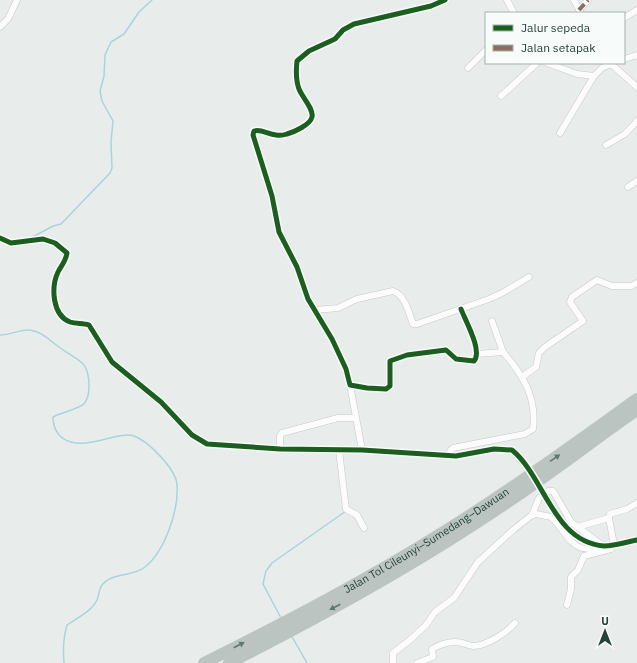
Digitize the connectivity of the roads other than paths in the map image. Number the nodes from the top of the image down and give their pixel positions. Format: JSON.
{"nodes":[{"id":1,"x":17,"y":0,"type":"edge"},
{"id":2,"x":444,"y":0,"type":"edge"},
{"id":3,"x":507,"y":0,"type":"edge"},
{"id":4,"x":574,"y":0,"type":"edge"},
{"id":5,"x":588,"y":0,"type":"edge"},
{"id":6,"x":637,"y":10,"type":"edge"},
{"id":7,"x":580,"y":11,"type":"edge"},
{"id":8,"x":513,"y":12,"type":"edge"},
{"id":9,"x":625,"y":17,"type":"edge"},
{"id":10,"x":0,"y":27,"type":"edge"},
{"id":11,"x":485,"y":51,"type":"edge"},
{"id":12,"x":637,"y":55,"type":"edge"},
{"id":13,"x":625,"y":59,"type":"edge"},
{"id":14,"x":536,"y":64,"type":"edge"},
{"id":15,"x":551,"y":64,"type":"edge"},
{"id":16,"x":610,"y":64,"type":"edge"},
{"id":17,"x":613,"y":64,"type":"edge"},
{"id":18,"x":468,"y":68,"type":"dead end"},
{"id":19,"x":594,"y":76,"type":"junction"},
{"id":20,"x":637,"y":87,"type":"edge"},
{"id":21,"x":501,"y":96,"type":"dead end"},
{"id":22,"x":637,"y":121,"type":"edge"},
{"id":23,"x":560,"y":133,"type":"dead end"},
{"id":24,"x":606,"y":145,"type":"dead end"},
{"id":25,"x":637,"y":181,"type":"edge"},
{"id":26,"x":628,"y":187,"type":"dead end"},
{"id":27,"x":0,"y":238,"type":"edge"},
{"id":28,"x":529,"y":277,"type":"dead end"},
{"id":29,"x":637,"y":283,"type":"edge"},
{"id":30,"x":461,"y":309,"type":"junction"},
{"id":31,"x":315,"y":310,"type":"junction"},
{"id":32,"x":492,"y":321,"type":"dead end"},
{"id":33,"x":503,"y":352,"type":"junction"},
{"id":34,"x":477,"y":354,"type":"junction"},
{"id":35,"x":522,"y":377,"type":"junction"},
{"id":36,"x":350,"y":385,"type":"junction"},
{"id":37,"x":637,"y":399,"type":"edge"},
{"id":38,"x":637,"y":410,"type":"edge"},
{"id":39,"x":355,"y":418,"type":"junction"},
{"id":40,"x":480,"y":444,"type":"junction"},
{"id":41,"x":280,"y":449,"type":"junction"},
{"id":42,"x":339,"y":450,"type":"junction"},
{"id":43,"x":362,"y":450,"type":"junction"},
{"id":44,"x":482,"y":451,"type":"junction"},
{"id":45,"x":450,"y":455,"type":"junction"},
{"id":46,"x":548,"y":491,"type":"dead end"},
{"id":47,"x":540,"y":498,"type":"dead end"},
{"id":48,"x":637,"y":503,"type":"edge"},
{"id":49,"x":532,"y":515,"type":"junction"},
{"id":50,"x":609,"y":518,"type":"junction"},
{"id":51,"x":577,"y":527,"type":"junction"},
{"id":52,"x":364,"y":528,"type":"dead end"},
{"id":53,"x":637,"y":540,"type":"edge"},
{"id":54,"x":614,"y":545,"type":"junction"},
{"id":55,"x":604,"y":546,"type":"junction"},
{"id":56,"x":567,"y":605,"type":"dead end"},
{"id":57,"x":515,"y":623,"type":"dead end"},
{"id":58,"x":204,"y":663,"type":"edge"},
{"id":59,"x":229,"y":663,"type":"edge"},
{"id":60,"x":393,"y":663,"type":"edge"},
{"id":61,"x":416,"y":663,"type":"edge"}],
"edges":[{"from":1,"to":10,"type":"street"},
{"from":2,"to":31,"type":"street"},
{"from":3,"to":8,"type":"street"},
{"from":4,"to":7,"type":"street"},
{"from":5,"to":7,"type":"street"},
{"from":6,"to":9,"type":"street"},
{"from":11,"to":18,"type":"street"},
{"from":12,"to":13,"type":"street"},
{"from":14,"to":21,"type":"street"},
{"from":15,"to":19,"type":"street"},
{"from":16,"to":19,"type":"street"},
{"from":17,"to":20,"type":"street"},
{"from":19,"to":23,"type":"street"},
{"from":22,"to":24,"type":"street"},
{"from":25,"to":26,"type":"street"},
{"from":27,"to":41,"type":"street"},
{"from":28,"to":30,"type":"street"},
{"from":29,"to":35,"type":"street"},
{"from":30,"to":31,"type":"street"},
{"from":30,"to":34,"type":"street"},
{"from":31,"to":36,"type":"street"},
{"from":32,"to":33,"type":"street"},
{"from":33,"to":34,"type":"street"},
{"from":33,"to":35,"type":"street"},
{"from":34,"to":36,"type":"street"},
{"from":35,"to":40,"type":"street"},
{"from":36,"to":39,"type":"street"},
{"from":58,"to":37,"type":"highway","name":"Jalan Tol Cileunyi–Sumedang–Dawuan","one_way":true},
{"from":38,"to":59,"type":"highway","name":"Jalan Tol Cileunyi–Sumedang–Dawuan","one_way":true},
{"from":39,"to":41,"type":"street"},
{"from":39,"to":43,"type":"street"},
{"from":40,"to":44,"type":"street"},
{"from":40,"to":45,"type":"street"},
{"from":41,"to":42,"type":"street"},
{"from":42,"to":43,"type":"street"},
{"from":42,"to":52,"type":"street"},
{"from":43,"to":45,"type":"street"},
{"from":44,"to":45,"type":"street"},
{"from":44,"to":55,"type":"street","bridge":true},
{"from":46,"to":51,"type":"street"},
{"from":47,"to":49,"type":"street"},
{"from":48,"to":50,"type":"street"},
{"from":49,"to":55,"type":"street"},
{"from":49,"to":60,"type":"street"},
{"from":50,"to":51,"type":"street"},
{"from":50,"to":54,"type":"street"},
{"from":51,"to":55,"type":"street"},
{"from":53,"to":54,"type":"street"},
{"from":54,"to":55,"type":"street"},
{"from":54,"to":56,"type":"street"},
{"from":57,"to":61,"type":"street"}]}
